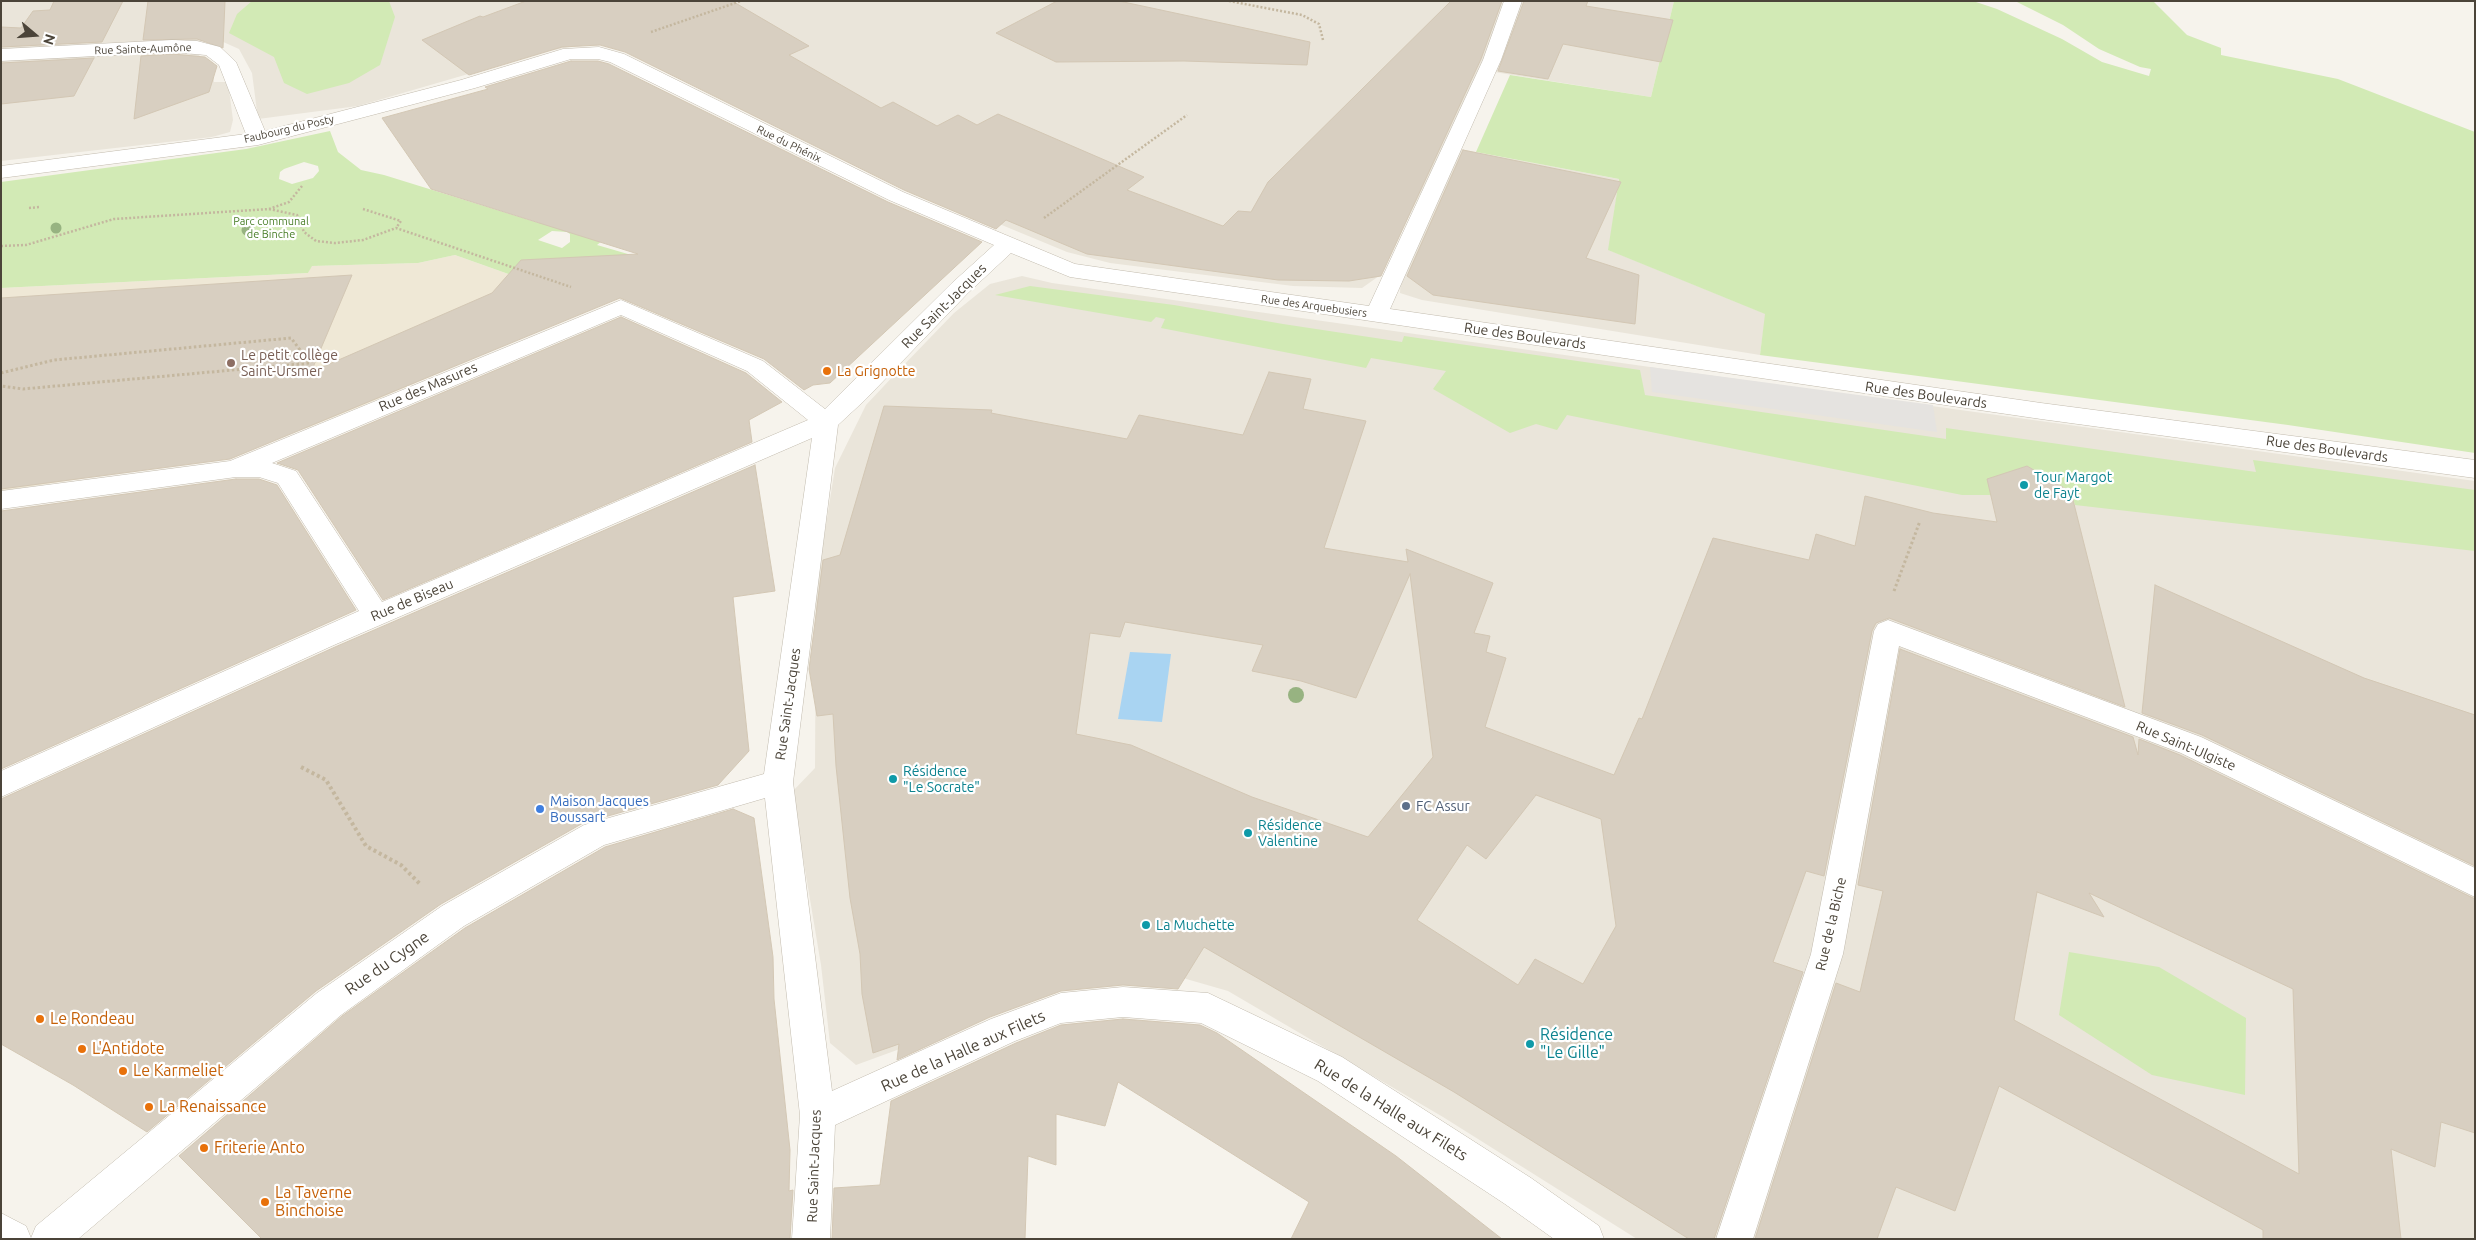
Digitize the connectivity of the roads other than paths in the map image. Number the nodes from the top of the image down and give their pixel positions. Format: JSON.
{"nodes":[{"id":1,"x":1512,"y":1,"type":"edge"},
{"id":2,"x":570,"y":54,"type":"joint"},
{"id":3,"x":1,"y":55,"type":"edge"},
{"id":4,"x":258,"y":139,"type":"junction"},
{"id":5,"x":1,"y":172,"type":"edge"},
{"id":6,"x":1008,"y":245,"type":"junction"},
{"id":7,"x":1377,"y":314,"type":"junction"},
{"id":8,"x":826,"y":422,"type":"junction"},
{"id":9,"x":234,"y":469,"type":"junction"},
{"id":10,"x":2475,"y":469,"type":"edge"},
{"id":11,"x":1,"y":500,"type":"edge"},
{"id":12,"x":376,"y":615,"type":"junction"},
{"id":13,"x":1888,"y":631,"type":"joint"},
{"id":14,"x":778,"y":782,"type":"junction"},
{"id":15,"x":1,"y":785,"type":"edge"},
{"id":16,"x":2475,"y":883,"type":"edge"},
{"id":17,"x":818,"y":1115,"type":"junction"},
{"id":18,"x":1,"y":1231,"type":"edge"},
{"id":19,"x":13,"y":1239,"type":"edge"},
{"id":20,"x":49,"y":1239,"type":"edge"},
{"id":21,"x":811,"y":1239,"type":"edge"},
{"id":22,"x":1586,"y":1239,"type":"edge"},
{"id":23,"x":1734,"y":1239,"type":"edge"}],
"edges":[{"from":1,"to":7,"type":"street","name":"Rue des Arquebusiers"},
{"from":2,"to":4,"type":"street","name":"Faubourg du Posty"},
{"from":2,"to":6,"type":"street","name":"Rue du Phénix"},
{"from":3,"to":4,"type":"street","name":"Rue Sainte-Aumône"},
{"from":4,"to":5,"type":"street","name":"Faubourg du Posty"},
{"from":6,"to":7,"type":"street","name":"Rue des Arquebusiers"},
{"from":6,"to":8,"type":"street","name":"Rue Saint-Jacques"},
{"from":7,"to":10,"type":"street","name":"Rue des Boulevards"},
{"from":8,"to":9,"type":"street","name":"Rue des Masures"},
{"from":8,"to":12,"type":"street","name":"Rue de Biseau"},
{"from":8,"to":14,"type":"street","name":"Rue Saint-Jacques"},
{"from":9,"to":11,"type":"street","name":"Rue des Masures"},
{"from":9,"to":12,"type":"street"},
{"from":12,"to":15,"type":"street","name":"Rue de Biseau"},
{"from":13,"to":16,"type":"street","name":"Rue Saint-Ulgiste"},
{"from":13,"to":23,"type":"street","name":"Rue de la Biche"},
{"from":14,"to":17,"type":"street","name":"Rue Saint-Jacques"},
{"from":14,"to":20,"type":"street","name":"Rue du Cygne"},
{"from":17,"to":21,"type":"street","name":"Rue Saint-Jacques"},
{"from":17,"to":22,"type":"street","name":"Rue de la Halle aux Filets"},
{"from":18,"to":19,"type":"street"}]}
